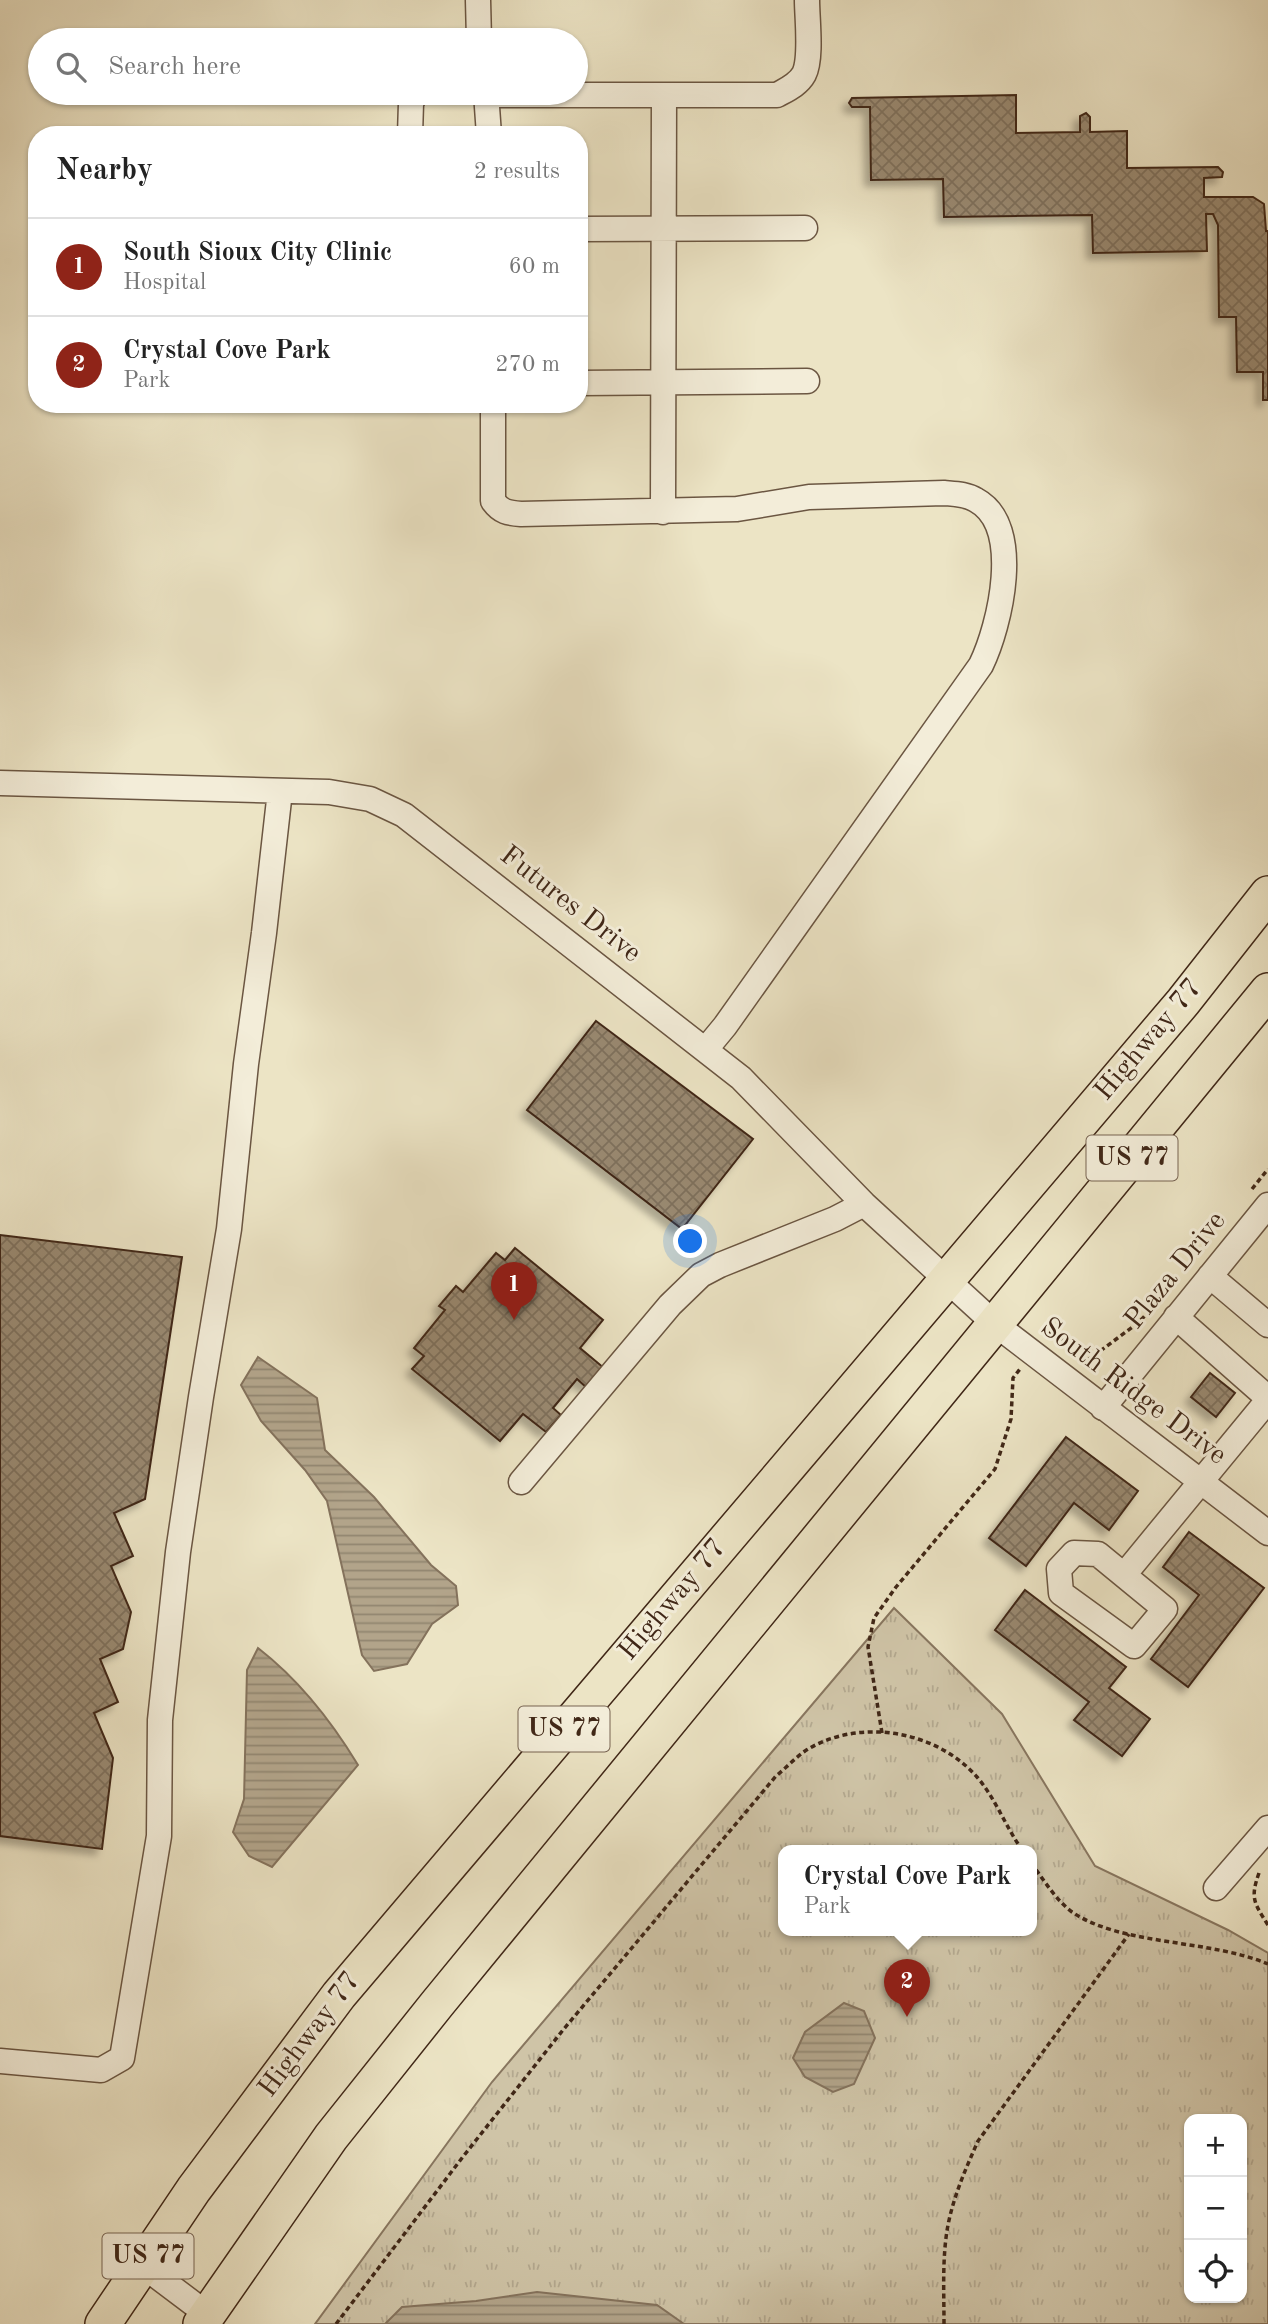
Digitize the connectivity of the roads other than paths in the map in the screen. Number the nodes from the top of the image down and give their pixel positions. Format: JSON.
{"nodes":[{"id":1,"x":478,"y":0,"type":"edge"},
{"id":2,"x":807,"y":0,"type":"edge"},
{"id":3,"x":479,"y":28,"type":"edge"},
{"id":4,"x":588,"y":95,"type":"edge"},
{"id":5,"x":664,"y":95,"type":"junction"},
{"id":6,"x":411,"y":105,"type":"edge"},
{"id":7,"x":488,"y":105,"type":"edge"},
{"id":8,"x":410,"y":126,"type":"edge"},
{"id":9,"x":489,"y":126,"type":"edge"},
{"id":10,"x":805,"y":228,"type":"dead end"},
{"id":11,"x":588,"y":229,"type":"edge"},
{"id":12,"x":664,"y":229,"type":"junction"},
{"id":13,"x":807,"y":381,"type":"dead end"},
{"id":14,"x":663,"y":382,"type":"junction"},
{"id":15,"x":588,"y":383,"type":"edge"},
{"id":16,"x":493,"y":413,"type":"edge"},
{"id":17,"x":663,"y":512,"type":"junction"},
{"id":18,"x":0,"y":783,"type":"edge"},
{"id":19,"x":280,"y":791,"type":"junction"},
{"id":20,"x":1268,"y":894,"type":"edge"},
{"id":21,"x":1268,"y":991,"type":"edge"},
{"id":22,"x":706,"y":1049,"type":"junction"},
{"id":23,"x":1259,"y":1197,"type":"edge"},
{"id":24,"x":864,"y":1204,"type":"junction"},
{"id":25,"x":1210,"y":1276,"type":"junction"},
{"id":26,"x":948,"y":1279,"type":"junction"},
{"id":27,"x":1263,"y":1312,"type":"edge"},
{"id":28,"x":1176,"y":1317,"type":"junction"},
{"id":29,"x":995,"y":1324,"type":"junction"},
{"id":30,"x":1268,"y":1399,"type":"edge"},
{"id":31,"x":1103,"y":1408,"type":"junction"},
{"id":32,"x":521,"y":1482,"type":"dead end"},
{"id":33,"x":1201,"y":1482,"type":"junction"},
{"id":34,"x":1268,"y":1533,"type":"edge"},
{"id":35,"x":1124,"y":1575,"type":"dead end"},
{"id":36,"x":1268,"y":1828,"type":"edge"},
{"id":37,"x":1216,"y":1888,"type":"dead end"},
{"id":38,"x":0,"y":2061,"type":"edge"},
{"id":39,"x":142,"y":2265,"type":"junction"},
{"id":40,"x":204,"y":2319,"type":"edge"},
{"id":41,"x":103,"y":2324,"type":"edge"}],
"edges":[{"from":1,"to":3,"type":"street"},
{"from":2,"to":5,"type":"street"},
{"from":4,"to":5,"type":"street"},
{"from":5,"to":12,"type":"street"},
{"from":6,"to":8,"type":"street"},
{"from":7,"to":9,"type":"street"},
{"from":10,"to":12,"type":"street"},
{"from":11,"to":12,"type":"street"},
{"from":12,"to":14,"type":"street"},
{"from":13,"to":14,"type":"street"},
{"from":14,"to":15,"type":"street"},
{"from":14,"to":17,"type":"street"},
{"from":16,"to":17,"type":"street"},
{"from":17,"to":22,"type":"street"},
{"from":18,"to":19,"type":"street","name":"Futures Drive"},
{"from":19,"to":22,"type":"street","name":"Futures Drive"},
{"from":19,"to":38,"type":"street"},
{"from":20,"to":26,"type":"highway","name":"Highway 77","number":"US 77"},
{"from":21,"to":29,"type":"highway","number":"US 77"},
{"from":22,"to":24,"type":"street","name":"Futures Drive"},
{"from":23,"to":25,"type":"street","name":"Plaza Drive"},
{"from":24,"to":26,"type":"street","name":"Futures Drive"},
{"from":24,"to":32,"type":"street"},
{"from":25,"to":27,"type":"street"},
{"from":25,"to":28,"type":"street","name":"Plaza Drive"},
{"from":26,"to":29,"type":"street","name":"Futures Drive"},
{"from":26,"to":39,"type":"highway","name":"Highway 77","number":"US 77"},
{"from":28,"to":30,"type":"street"},
{"from":28,"to":31,"type":"street","name":"Plaza Drive"},
{"from":29,"to":31,"type":"street","name":"South Ridge Drive"},
{"from":29,"to":40,"type":"highway","number":"US 77"},
{"from":30,"to":33,"type":"street"},
{"from":31,"to":33,"type":"street","name":"South Ridge Drive"},
{"from":33,"to":34,"type":"street","name":"South Ridge Drive"},
{"from":33,"to":35,"type":"street"},
{"from":36,"to":37,"type":"street"},
{"from":39,"to":40,"type":"street"},
{"from":39,"to":41,"type":"highway","name":"Highway 77","number":"US 77"}]}
